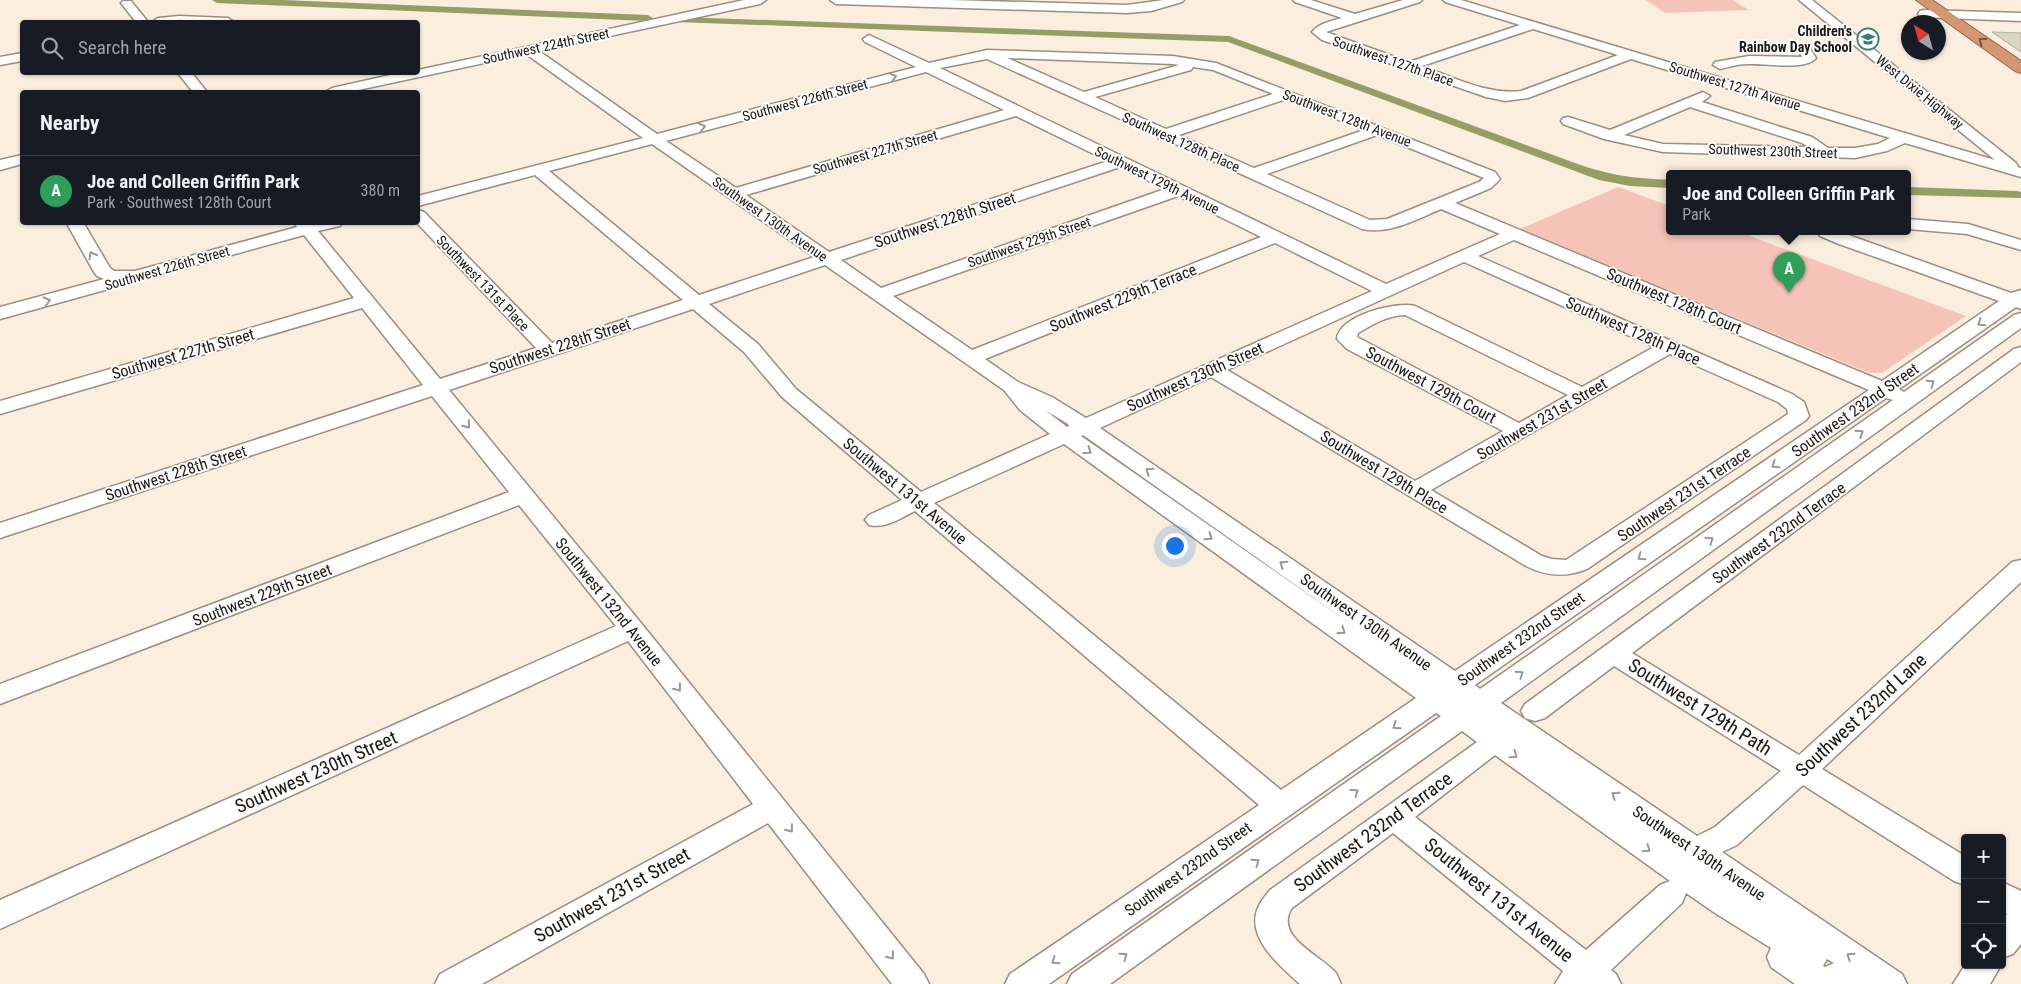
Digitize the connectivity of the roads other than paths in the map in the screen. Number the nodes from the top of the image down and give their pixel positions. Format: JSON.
{"nodes":[{"id":1,"x":760,"y":0,"type":"edge"},
{"id":2,"x":836,"y":0,"type":"edge"},
{"id":3,"x":1118,"y":0,"type":"edge"},
{"id":4,"x":1178,"y":0,"type":"edge"},
{"id":5,"x":1299,"y":0,"type":"edge"},
{"id":6,"x":1416,"y":0,"type":"edge"},
{"id":7,"x":1450,"y":0,"type":"edge"},
{"id":8,"x":1806,"y":0,"type":"edge"},
{"id":9,"x":127,"y":3,"type":"dead end"},
{"id":10,"x":1138,"y":8,"type":"junction"},
{"id":11,"x":1929,"y":13,"type":"edge"},
{"id":12,"x":2021,"y":17,"type":"edge"},
{"id":13,"x":1354,"y":18,"type":"junction"},
{"id":14,"x":140,"y":20,"type":"edge"},
{"id":15,"x":1534,"y":25,"type":"junction"},
{"id":16,"x":869,"y":39,"type":"dead end"},
{"id":17,"x":529,"y":50,"type":"junction"},
{"id":18,"x":1806,"y":52,"type":"dead end"},
{"id":19,"x":987,"y":54,"type":"junction"},
{"id":20,"x":1029,"y":55,"type":"junction"},
{"id":21,"x":1631,"y":55,"type":"junction"},
{"id":22,"x":20,"y":57,"type":"edge"},
{"id":23,"x":1158,"y":60,"type":"junction"},
{"id":24,"x":0,"y":61,"type":"edge"},
{"id":25,"x":1199,"y":63,"type":"junction"},
{"id":26,"x":1012,"y":65,"type":"junction"},
{"id":27,"x":1720,"y":65,"type":"dead end"},
{"id":28,"x":1409,"y":66,"type":"junction"},
{"id":29,"x":929,"y":68,"type":"junction"},
{"id":30,"x":2021,"y":68,"type":"edge"},
{"id":31,"x":1171,"y":71,"type":"junction"},
{"id":32,"x":420,"y":73,"type":"edge"},
{"id":33,"x":186,"y":75,"type":"edge"},
{"id":34,"x":412,"y":75,"type":"edge"},
{"id":35,"x":2021,"y":84,"type":"edge"},
{"id":36,"x":1730,"y":85,"type":"junction"},
{"id":37,"x":198,"y":90,"type":"edge"},
{"id":38,"x":341,"y":90,"type":"edge"},
{"id":39,"x":1287,"y":94,"type":"junction"},
{"id":40,"x":1082,"y":98,"type":"junction"},
{"id":41,"x":1688,"y":102,"type":"junction"},
{"id":42,"x":1017,"y":111,"type":"junction"},
{"id":43,"x":1568,"y":121,"type":"dead end"},
{"id":44,"x":1377,"y":130,"type":"junction"},
{"id":45,"x":1163,"y":134,"type":"junction"},
{"id":46,"x":1609,"y":136,"type":"junction"},
{"id":47,"x":1903,"y":138,"type":"junction"},
{"id":48,"x":654,"y":139,"type":"junction"},
{"id":49,"x":1828,"y":153,"type":"junction"},
{"id":50,"x":20,"y":160,"type":"edge"},
{"id":51,"x":1121,"y":162,"type":"junction"},
{"id":52,"x":0,"y":165,"type":"edge"},
{"id":53,"x":537,"y":170,"type":"junction"},
{"id":54,"x":1252,"y":174,"type":"junction"},
{"id":55,"x":2020,"y":174,"type":"edge"},
{"id":56,"x":1178,"y":190,"type":"junction"},
{"id":57,"x":734,"y":194,"type":"junction"},
{"id":58,"x":420,"y":199,"type":"edge"},
{"id":59,"x":1441,"y":203,"type":"junction"},
{"id":60,"x":420,"y":218,"type":"edge"},
{"id":61,"x":1911,"y":224,"type":"edge"},
{"id":62,"x":76,"y":225,"type":"edge"},
{"id":63,"x":304,"y":226,"type":"edge"},
{"id":64,"x":1513,"y":234,"type":"junction"},
{"id":65,"x":1834,"y":235,"type":"edge"},
{"id":66,"x":1275,"y":237,"type":"junction"},
{"id":67,"x":2021,"y":245,"type":"edge"},
{"id":68,"x":1464,"y":256,"type":"junction"},
{"id":69,"x":828,"y":258,"type":"junction"},
{"id":70,"x":148,"y":272,"type":"junction"},
{"id":71,"x":1386,"y":291,"type":"junction"},
{"id":72,"x":879,"y":295,"type":"junction"},
{"id":73,"x":365,"y":301,"type":"junction"},
{"id":74,"x":696,"y":302,"type":"junction"},
{"id":75,"x":2019,"y":305,"type":"edge"},
{"id":76,"x":0,"y":313,"type":"edge"},
{"id":77,"x":1668,"y":347,"type":"junction"},
{"id":78,"x":548,"y":350,"type":"junction"},
{"id":79,"x":2021,"y":353,"type":"edge"},
{"id":80,"x":970,"y":358,"type":"junction"},
{"id":81,"x":1212,"y":369,"type":"junction"},
{"id":82,"x":436,"y":387,"type":"junction"},
{"id":83,"x":1884,"y":390,"type":"junction"},
{"id":84,"x":1583,"y":395,"type":"junction"},
{"id":85,"x":1908,"y":400,"type":"junction"},
{"id":86,"x":0,"y":408,"type":"edge"},
{"id":87,"x":1799,"y":410,"type":"joint"},
{"id":88,"x":1075,"y":431,"type":"junction"},
{"id":89,"x":1519,"y":431,"type":"junction"},
{"id":90,"x":1415,"y":490,"type":"junction"},
{"id":91,"x":523,"y":495,"type":"junction"},
{"id":92,"x":918,"y":502,"type":"junction"},
{"id":93,"x":877,"y":520,"type":"dead end"},
{"id":94,"x":0,"y":531,"type":"edge"},
{"id":95,"x":1559,"y":568,"type":"joint"},
{"id":96,"x":2021,"y":568,"type":"edge"},
{"id":97,"x":632,"y":629,"type":"junction"},
{"id":98,"x":1614,"y":654,"type":"junction"},
{"id":99,"x":1446,"y":691,"type":"junction"},
{"id":100,"x":0,"y":694,"type":"edge"},
{"id":101,"x":1471,"y":709,"type":"junction"},
{"id":102,"x":1536,"y":711,"type":"dead end"},
{"id":103,"x":1484,"y":750,"type":"dead end"},
{"id":104,"x":1802,"y":770,"type":"junction"},
{"id":105,"x":1280,"y":806,"type":"junction"},
{"id":106,"x":772,"y":807,"type":"junction"},
{"id":107,"x":1392,"y":816,"type":"junction"},
{"id":108,"x":1693,"y":849,"type":"junction"},
{"id":109,"x":1961,"y":869,"type":"edge"},
{"id":110,"x":1671,"y":894,"type":"dead end"},
{"id":111,"x":2006,"y":898,"type":"edge"},
{"id":112,"x":2021,"y":907,"type":"edge"},
{"id":113,"x":0,"y":915,"type":"edge"},
{"id":114,"x":2021,"y":920,"type":"edge"},
{"id":115,"x":2006,"y":939,"type":"edge"},
{"id":116,"x":1982,"y":969,"type":"edge"},
{"id":117,"x":1850,"y":978,"type":"edge"},
{"id":118,"x":1588,"y":979,"type":"edge"},
{"id":119,"x":452,"y":984,"type":"edge"},
{"id":120,"x":912,"y":984,"type":"edge"},
{"id":121,"x":1022,"y":984,"type":"edge"},
{"id":122,"x":1084,"y":984,"type":"edge"},
{"id":123,"x":1324,"y":984,"type":"edge"},
{"id":124,"x":1970,"y":984,"type":"edge"}],
"edges":[{"from":1,"to":17,"type":"street","name":"Southwest 224th Street"},
{"from":2,"to":10,"type":"street"},
{"from":3,"to":10,"type":"street"},
{"from":4,"to":10,"type":"street"},
{"from":5,"to":13,"type":"street"},
{"from":6,"to":13,"type":"street"},
{"from":7,"to":15,"type":"street","name":"Southwest 127th Avenue"},
{"from":8,"to":55,"type":"street","name":"West Dixie Highway"},
{"from":9,"to":14,"type":"street"},
{"from":11,"to":12,"type":"street"},
{"from":30,"to":11,"type":"highway","one_way":true},
{"from":11,"to":35,"type":"highway"},
{"from":13,"to":28,"type":"street","name":"Southwest 127th Place"},
{"from":15,"to":21,"type":"street","name":"Southwest 127th Avenue"},
{"from":15,"to":28,"type":"street"},
{"from":16,"to":29,"type":"street","name":"Southwest 129th Avenue"},
{"from":17,"to":32,"type":"street","name":"Southwest 224th Street"},
{"from":17,"to":48,"type":"street","name":"Southwest 130th Avenue"},
{"from":18,"to":27,"type":"street"},
{"from":19,"to":20,"type":"street","name":"Southwest 226th Street"},
{"from":19,"to":26,"type":"street","name":"Southwest 128th Place"},
{"from":19,"to":29,"type":"street","name":"Southwest 226th Street"},
{"from":20,"to":23,"type":"street","name":"Southwest 226th Street"},
{"from":20,"to":26,"type":"street"},
{"from":21,"to":28,"type":"street","name":"Southwest 127th Place"},
{"from":21,"to":36,"type":"street","name":"Southwest 127th Avenue"},
{"from":22,"to":24,"type":"street"},
{"from":23,"to":25,"type":"street","name":"Southwest 226th Street"},
{"from":23,"to":31,"type":"street"},
{"from":25,"to":31,"type":"street"},
{"from":25,"to":39,"type":"street","name":"Southwest 128th Avenue"},
{"from":26,"to":40,"type":"street","name":"Southwest 128th Place"},
{"from":29,"to":42,"type":"street","name":"Southwest 129th Avenue"},
{"from":48,"to":29,"type":"street","name":"Southwest 226th Street","one_way":true},
{"from":31,"to":40,"type":"street"},
{"from":33,"to":37,"type":"street"},
{"from":34,"to":38,"type":"street","name":"Southwest 224th Street"},
{"from":36,"to":41,"type":"street"},
{"from":36,"to":47,"type":"street","name":"Southwest 127th Avenue"},
{"from":39,"to":44,"type":"street","name":"Southwest 128th Avenue"},
{"from":39,"to":45,"type":"street"},
{"from":40,"to":45,"type":"street","name":"Southwest 128th Place"},
{"from":41,"to":46,"type":"street"},
{"from":41,"to":49,"type":"street"},
{"from":42,"to":51,"type":"street","name":"Southwest 129th Avenue"},
{"from":42,"to":57,"type":"street","name":"Southwest 227th Street"},
{"from":43,"to":46,"type":"street"},
{"from":44,"to":54,"type":"street"},
{"from":44,"to":59,"type":"street","name":"Southwest 128th Avenue"},
{"from":45,"to":54,"type":"street","name":"Southwest 128th Place"},
{"from":46,"to":49,"type":"street","name":"Southwest 230th Street"},
{"from":47,"to":49,"type":"street","name":"Southwest 230th Street"},
{"from":47,"to":55,"type":"street","name":"Southwest 127th Avenue"},
{"from":48,"to":53,"type":"street","name":"Southwest 226th Street"},
{"from":48,"to":57,"type":"street","name":"Southwest 130th Avenue"},
{"from":50,"to":52,"type":"street"},
{"from":51,"to":56,"type":"street","name":"Southwest 129th Avenue"},
{"from":51,"to":69,"type":"street","name":"Southwest 228th Street"},
{"from":53,"to":58,"type":"street","name":"Southwest 226th Street"},
{"from":53,"to":74,"type":"street","name":"Southwest 131st Avenue"},
{"from":54,"to":59,"type":"street","name":"Southwest 128th Place"},
{"from":56,"to":66,"type":"street","name":"Southwest 129th Avenue"},
{"from":56,"to":72,"type":"street","name":"Southwest 229th Street"},
{"from":57,"to":69,"type":"street","name":"Southwest 130th Avenue"},
{"from":59,"to":64,"type":"street","name":"Southwest 128th Court"},
{"from":60,"to":78,"type":"street","name":"Southwest 131st Place"},
{"from":61,"to":67,"type":"street"},
{"from":70,"to":62,"type":"street","one_way":true},
{"from":63,"to":70,"type":"street","name":"Southwest 226th Street"},
{"from":63,"to":73,"type":"street","name":"Southwest 132nd Avenue"},
{"from":64,"to":68,"type":"street","name":"Southwest 230th Street"},
{"from":64,"to":83,"type":"street","name":"Southwest 128th Court"},
{"from":65,"to":75,"type":"street"},
{"from":66,"to":71,"type":"street","name":"Southwest 129th Avenue"},
{"from":66,"to":80,"type":"street","name":"Southwest 229th Terrace"},
{"from":68,"to":71,"type":"street","name":"Southwest 230th Street"},
{"from":68,"to":77,"type":"street","name":"Southwest 128th Place"},
{"from":69,"to":72,"type":"street","name":"Southwest 130th Avenue"},
{"from":69,"to":74,"type":"street","name":"Southwest 228th Street"},
{"from":76,"to":70,"type":"street","name":"Southwest 226th Street","one_way":true},
{"from":71,"to":81,"type":"street","name":"Southwest 230th Street"},
{"from":72,"to":80,"type":"street","name":"Southwest 130th Avenue"},
{"from":73,"to":82,"type":"street","name":"Southwest 132nd Avenue"},
{"from":73,"to":86,"type":"street","name":"Southwest 227th Street"},
{"from":74,"to":78,"type":"street","name":"Southwest 228th Street"},
{"from":74,"to":92,"type":"street","name":"Southwest 131st Avenue"},
{"from":75,"to":83,"type":"street","name":"Southwest 232nd Street","one_way":true},
{"from":85,"to":75,"type":"street","name":"Southwest 232nd Street","one_way":true},
{"from":77,"to":84,"type":"street","name":"Southwest 231st Street"},
{"from":77,"to":87,"type":"street","name":"Southwest 128th Place"},
{"from":78,"to":82,"type":"street","name":"Southwest 228th Street"},
{"from":79,"to":98,"type":"street","name":"Southwest 232nd Terrace"},
{"from":80,"to":88,"type":"street","name":"Southwest 130th Avenue"},
{"from":81,"to":88,"type":"street","name":"Southwest 230th Street"},
{"from":81,"to":90,"type":"street","name":"Southwest 129th Place"},
{"from":82,"to":91,"type":"street","name":"Southwest 132nd Avenue","one_way":true},
{"from":82,"to":94,"type":"street","name":"Southwest 228th Street"},
{"from":83,"to":85,"type":"street","name":"Southwest 128th Court"},
{"from":83,"to":99,"type":"street","name":"Southwest 232nd Street","one_way":true},
{"from":84,"to":89,"type":"street","name":"Southwest 231st Street"},
{"from":84,"to":89,"type":"street","name":"Southwest 129th Court"},
{"from":101,"to":85,"type":"street","name":"Southwest 232nd Street","one_way":true},
{"from":87,"to":95,"type":"street","name":"Southwest 231st Terrace"},
{"from":88,"to":92,"type":"street","name":"Southwest 230th Street"},
{"from":88,"to":99,"type":"street","name":"Southwest 130th Avenue"},
{"from":89,"to":90,"type":"street","name":"Southwest 231st Street"},
{"from":90,"to":95,"type":"street","name":"Southwest 129th Place"},
{"from":91,"to":97,"type":"street","name":"Southwest 132nd Avenue"},
{"from":91,"to":100,"type":"street","name":"Southwest 229th Street"},
{"from":92,"to":93,"type":"street","name":"Southwest 230th Street"},
{"from":92,"to":105,"type":"street","name":"Southwest 131st Avenue"},
{"from":96,"to":104,"type":"street","name":"Southwest 232nd Lane"},
{"from":97,"to":106,"type":"street","name":"Southwest 132nd Avenue","one_way":true},
{"from":97,"to":113,"type":"street","name":"Southwest 230th Street"},
{"from":98,"to":102,"type":"street","name":"Southwest 232nd Terrace"},
{"from":98,"to":104,"type":"street","name":"Southwest 129th Path"},
{"from":99,"to":101,"type":"street","name":"Southwest 130th Avenue"},
{"from":99,"to":105,"type":"street","name":"Southwest 232nd Street","one_way":true},
{"from":108,"to":101,"type":"street","name":"Southwest 130th Avenue","one_way":true},
{"from":101,"to":117,"type":"street","name":"Southwest 130th Avenue","one_way":true},
{"from":122,"to":101,"type":"street","name":"Southwest 232nd Street","one_way":true},
{"from":103,"to":107,"type":"street","name":"Southwest 232nd Terrace"},
{"from":104,"to":108,"type":"street","name":"Southwest 232nd Lane"},
{"from":104,"to":109,"type":"street","name":"Southwest 129th Path"},
{"from":105,"to":121,"type":"street","name":"Southwest 232nd Street","one_way":true},
{"from":106,"to":119,"type":"street","name":"Southwest 231st Street"},
{"from":106,"to":120,"type":"street","name":"Southwest 132nd Avenue","one_way":true},
{"from":107,"to":118,"type":"street","name":"Southwest 131st Avenue"},
{"from":107,"to":123,"type":"street","name":"Southwest 232nd Terrace"},
{"from":117,"to":108,"type":"street","name":"Southwest 130th Avenue","one_way":true},
{"from":110,"to":118,"type":"street"},
{"from":111,"to":112,"type":"street"},
{"from":114,"to":115,"type":"street"},
{"from":116,"to":124,"type":"street"}]}
